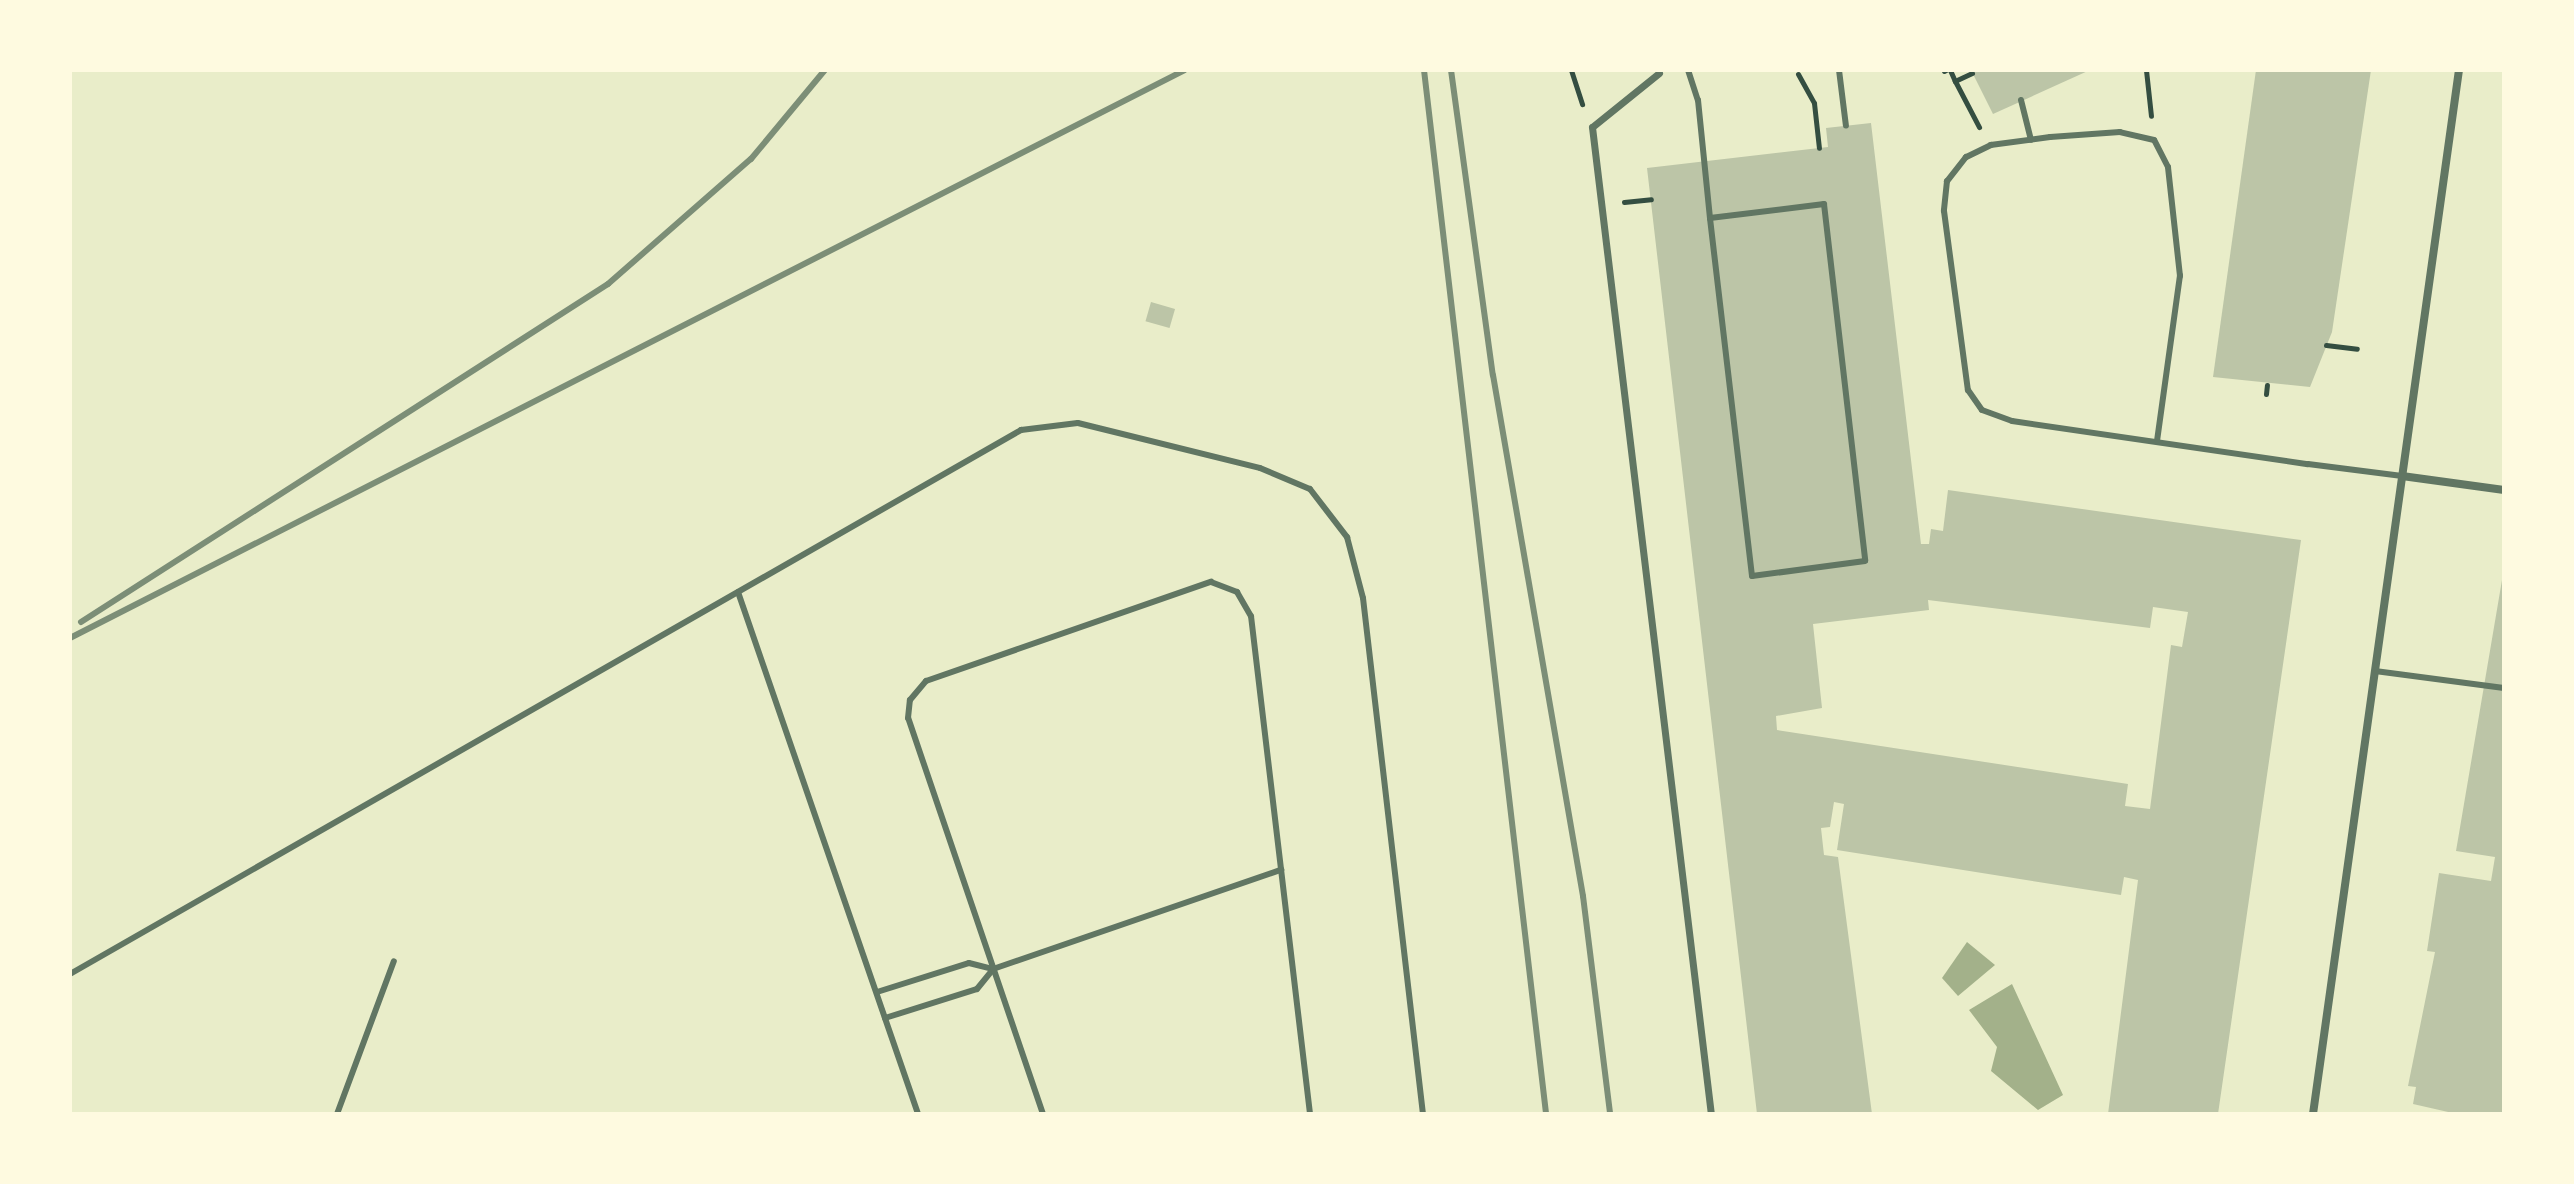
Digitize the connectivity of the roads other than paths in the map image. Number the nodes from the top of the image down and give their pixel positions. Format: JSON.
{"nodes":[{"id":1,"x":1688,"y":70,"type":"edge"},
{"id":2,"x":1839,"y":70,"type":"edge"},
{"id":3,"x":2459,"y":70,"type":"edge"},
{"id":4,"x":1662,"y":72,"type":"edge"},
{"id":5,"x":2021,"y":100,"type":"dead end"},
{"id":6,"x":1846,"y":126,"type":"dead end"},
{"id":7,"x":2031,"y":140,"type":"junction"},
{"id":8,"x":1710,"y":218,"type":"junction"},
{"id":9,"x":2157,"y":441,"type":"junction"},
{"id":10,"x":2402,"y":476,"type":"junction"},
{"id":11,"x":2504,"y":490,"type":"edge"},
{"id":12,"x":738,"y":592,"type":"junction"},
{"id":13,"x":2375,"y":671,"type":"junction"},
{"id":14,"x":2504,"y":688,"type":"edge"},
{"id":15,"x":1281,"y":870,"type":"junction"},
{"id":16,"x":394,"y":961,"type":"dead end"},
{"id":17,"x":993,"y":969,"type":"junction"},
{"id":18,"x":70,"y":974,"type":"edge"},
{"id":19,"x":877,"y":992,"type":"junction"},
{"id":20,"x":885,"y":1018,"type":"junction"},
{"id":21,"x":337,"y":1114,"type":"edge"},
{"id":22,"x":918,"y":1114,"type":"edge"},
{"id":23,"x":1043,"y":1114,"type":"edge"},
{"id":24,"x":1310,"y":1114,"type":"edge"},
{"id":25,"x":1423,"y":1114,"type":"edge"},
{"id":26,"x":1711,"y":1114,"type":"edge"},
{"id":27,"x":2313,"y":1114,"type":"edge"}],
"edges":[{"from":1,"to":8,"type":"lane"},
{"from":2,"to":6,"type":"lane"},
{"from":3,"to":10,"type":"street"},
{"from":4,"to":26,"type":"street"},
{"from":5,"to":7,"type":"lane"},
{"from":7,"to":9,"type":"lane"},
{"from":7,"to":9,"type":"lane"},
{"from":8,"to":8,"type":"lane"},
{"from":9,"to":10,"type":"lane"},
{"from":10,"to":11,"type":"street"},
{"from":10,"to":13,"type":"street"},
{"from":12,"to":18,"type":"lane"},
{"from":12,"to":19,"type":"lane"},
{"from":12,"to":25,"type":"lane"},
{"from":13,"to":14,"type":"lane"},
{"from":13,"to":27,"type":"street"},
{"from":15,"to":17,"type":"lane"},
{"from":15,"to":17,"type":"lane"},
{"from":15,"to":24,"type":"lane"},
{"from":16,"to":21,"type":"lane"},
{"from":17,"to":19,"type":"lane"},
{"from":17,"to":20,"type":"lane"},
{"from":17,"to":23,"type":"lane"},
{"from":19,"to":20,"type":"lane"},
{"from":20,"to":22,"type":"lane"}]}
